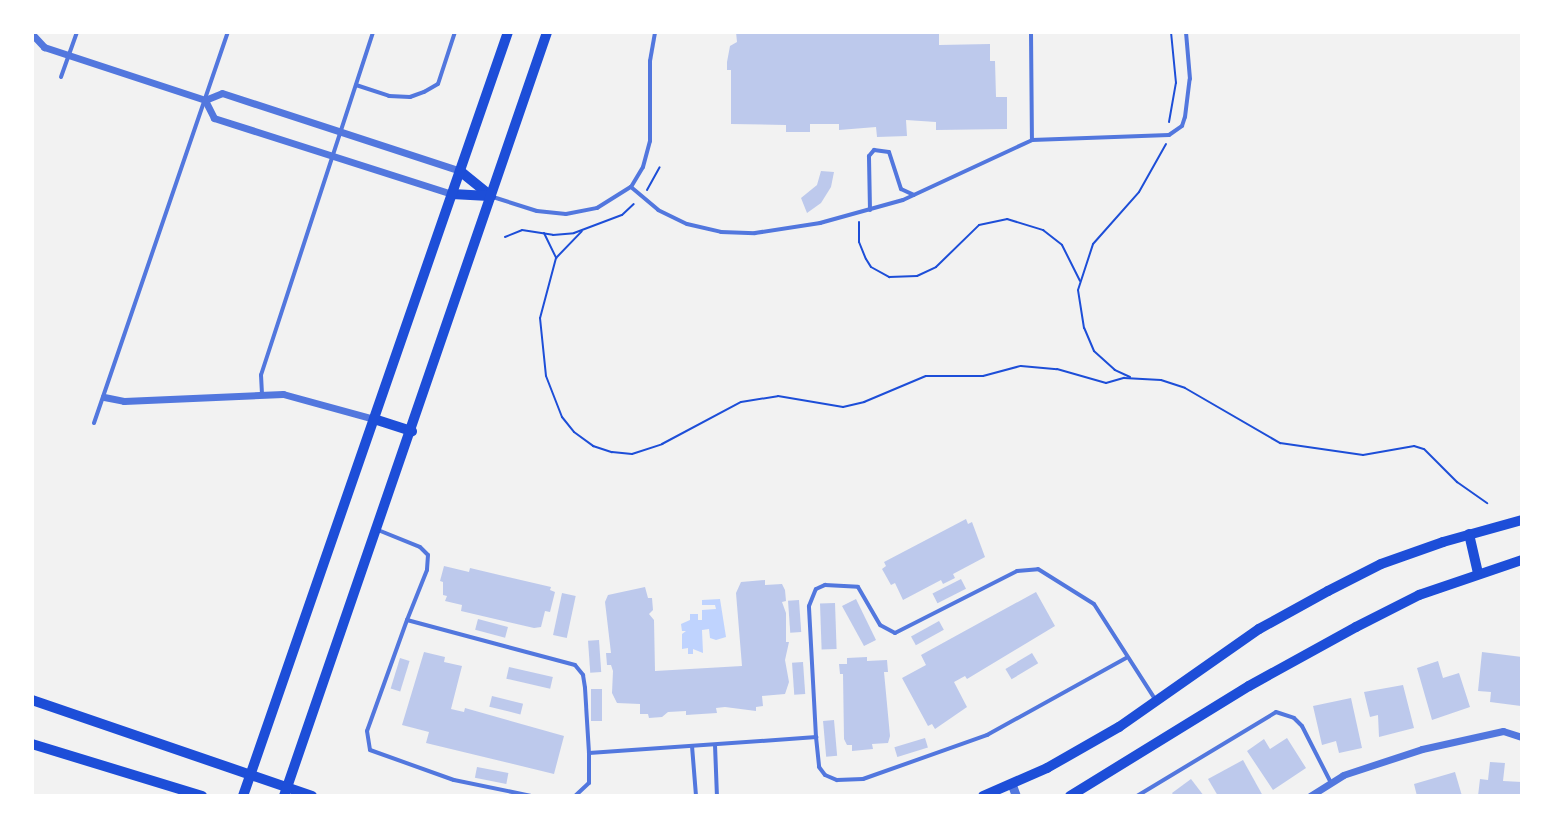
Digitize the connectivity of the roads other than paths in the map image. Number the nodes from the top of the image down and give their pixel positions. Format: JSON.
{"nodes":[{"id":1,"x":77,"y":32,"type":"edge"},
{"id":2,"x":228,"y":32,"type":"edge"},
{"id":3,"x":373,"y":32,"type":"edge"},
{"id":4,"x":455,"y":32,"type":"edge"},
{"id":5,"x":508,"y":32,"type":"edge"},
{"id":6,"x":547,"y":32,"type":"edge"},
{"id":7,"x":655,"y":32,"type":"edge"},
{"id":8,"x":1031,"y":32,"type":"edge"},
{"id":9,"x":1186,"y":32,"type":"edge"},
{"id":10,"x":32,"y":34,"type":"edge"},
{"id":11,"x":32,"y":47,"type":"edge"},
{"id":12,"x":44,"y":47,"type":"junction"},
{"id":13,"x":69,"y":55,"type":"junction"},
{"id":14,"x":61,"y":77,"type":"dead end"},
{"id":15,"x":356,"y":85,"type":"junction"},
{"id":16,"x":205,"y":100,"type":"junction"},
{"id":17,"x":341,"y":132,"type":"junction"},
{"id":18,"x":1032,"y":140,"type":"junction"},
{"id":19,"x":333,"y":157,"type":"junction"},
{"id":20,"x":460,"y":171,"type":"junction"},
{"id":21,"x":631,"y":187,"type":"junction"},
{"id":22,"x":452,"y":194,"type":"junction"},
{"id":23,"x":914,"y":195,"type":"junction"},
{"id":24,"x":491,"y":196,"type":"junction"},
{"id":25,"x":870,"y":210,"type":"junction"},
{"id":26,"x":262,"y":394,"type":"junction"},
{"id":27,"x":104,"y":397,"type":"junction"},
{"id":28,"x":374,"y":419,"type":"junction"},
{"id":29,"x":94,"y":423,"type":"dead end"},
{"id":30,"x":412,"y":431,"type":"junction"},
{"id":31,"x":1522,"y":520,"type":"edge"},
{"id":32,"x":378,"y":530,"type":"junction"},
{"id":33,"x":1469,"y":534,"type":"junction"},
{"id":34,"x":1522,"y":560,"type":"edge"},
{"id":35,"x":1478,"y":572,"type":"junction"},
{"id":36,"x":407,"y":620,"type":"junction"},
{"id":37,"x":1126,"y":658,"type":"junction"},
{"id":38,"x":1155,"y":699,"type":"junction"},
{"id":39,"x":32,"y":700,"type":"edge"},
{"id":40,"x":816,"y":737,"type":"junction"},
{"id":41,"x":1522,"y":737,"type":"edge"},
{"id":42,"x":32,"y":744,"type":"edge"},
{"id":43,"x":715,"y":745,"type":"junction"},
{"id":44,"x":692,"y":746,"type":"junction"},
{"id":45,"x":589,"y":753,"type":"junction"},
{"id":46,"x":252,"y":774,"type":"junction"},
{"id":47,"x":1331,"y":783,"type":"junction"},
{"id":48,"x":1014,"y":790,"type":"edge"},
{"id":49,"x":286,"y":792,"type":"edge"},
{"id":50,"x":986,"y":795,"type":"edge"},
{"id":51,"x":202,"y":796,"type":"edge"},
{"id":52,"x":243,"y":796,"type":"edge"},
{"id":53,"x":312,"y":796,"type":"edge"},
{"id":54,"x":532,"y":796,"type":"edge"},
{"id":55,"x":575,"y":796,"type":"edge"},
{"id":56,"x":696,"y":796,"type":"edge"},
{"id":57,"x":717,"y":796,"type":"edge"},
{"id":58,"x":1070,"y":796,"type":"edge"},
{"id":59,"x":1137,"y":796,"type":"edge"},
{"id":60,"x":1310,"y":796,"type":"edge"}],
"edges":[{"from":1,"to":13,"type":"lane"},
{"from":2,"to":16,"type":"lane"},
{"from":3,"to":15,"type":"lane"},
{"from":4,"to":15,"type":"lane"},
{"from":5,"to":20,"type":"main road"},
{"from":6,"to":24,"type":"main road"},
{"from":7,"to":21,"type":"lane"},
{"from":8,"to":18,"type":"lane"},
{"from":9,"to":18,"type":"lane"},
{"from":10,"to":12,"type":"street"},
{"from":11,"to":12,"type":"street"},
{"from":12,"to":13,"type":"street"},
{"from":13,"to":14,"type":"lane"},
{"from":13,"to":16,"type":"street"},
{"from":15,"to":17,"type":"lane"},
{"from":16,"to":17,"type":"street"},
{"from":16,"to":19,"type":"street"},
{"from":16,"to":27,"type":"lane"},
{"from":17,"to":19,"type":"lane"},
{"from":17,"to":20,"type":"street"},
{"from":18,"to":23,"type":"lane"},
{"from":19,"to":22,"type":"street"},
{"from":19,"to":26,"type":"lane"},
{"from":20,"to":22,"type":"main road"},
{"from":20,"to":24,"type":"main road"},
{"from":21,"to":24,"type":"lane"},
{"from":21,"to":25,"type":"lane"},
{"from":22,"to":24,"type":"main road"},
{"from":22,"to":28,"type":"main road"},
{"from":23,"to":25,"type":"lane"},
{"from":23,"to":25,"type":"lane"},
{"from":24,"to":30,"type":"main road"},
{"from":26,"to":27,"type":"street"},
{"from":26,"to":28,"type":"street"},
{"from":27,"to":29,"type":"lane"},
{"from":28,"to":30,"type":"main road"},
{"from":28,"to":46,"type":"main road"},
{"from":30,"to":32,"type":"main road"},
{"from":31,"to":33,"type":"main road"},
{"from":32,"to":36,"type":"lane"},
{"from":32,"to":49,"type":"main road"},
{"from":33,"to":35,"type":"main road"},
{"from":33,"to":38,"type":"main road"},
{"from":34,"to":35,"type":"main road"},
{"from":35,"to":58,"type":"main road"},
{"from":36,"to":45,"type":"lane"},
{"from":36,"to":54,"type":"lane"},
{"from":37,"to":38,"type":"lane"},
{"from":37,"to":40,"type":"lane"},
{"from":37,"to":40,"type":"lane"},
{"from":38,"to":48,"type":"main road"},
{"from":39,"to":46,"type":"main road"},
{"from":40,"to":43,"type":"lane"},
{"from":41,"to":47,"type":"street"},
{"from":42,"to":51,"type":"main road"},
{"from":43,"to":44,"type":"lane"},
{"from":43,"to":57,"type":"lane"},
{"from":44,"to":45,"type":"lane"},
{"from":44,"to":56,"type":"lane"},
{"from":45,"to":55,"type":"lane"},
{"from":46,"to":49,"type":"main road"},
{"from":46,"to":52,"type":"main road"},
{"from":47,"to":59,"type":"lane"},
{"from":47,"to":60,"type":"street"},
{"from":48,"to":50,"type":"main road"},
{"from":49,"to":53,"type":"main road"}]}
